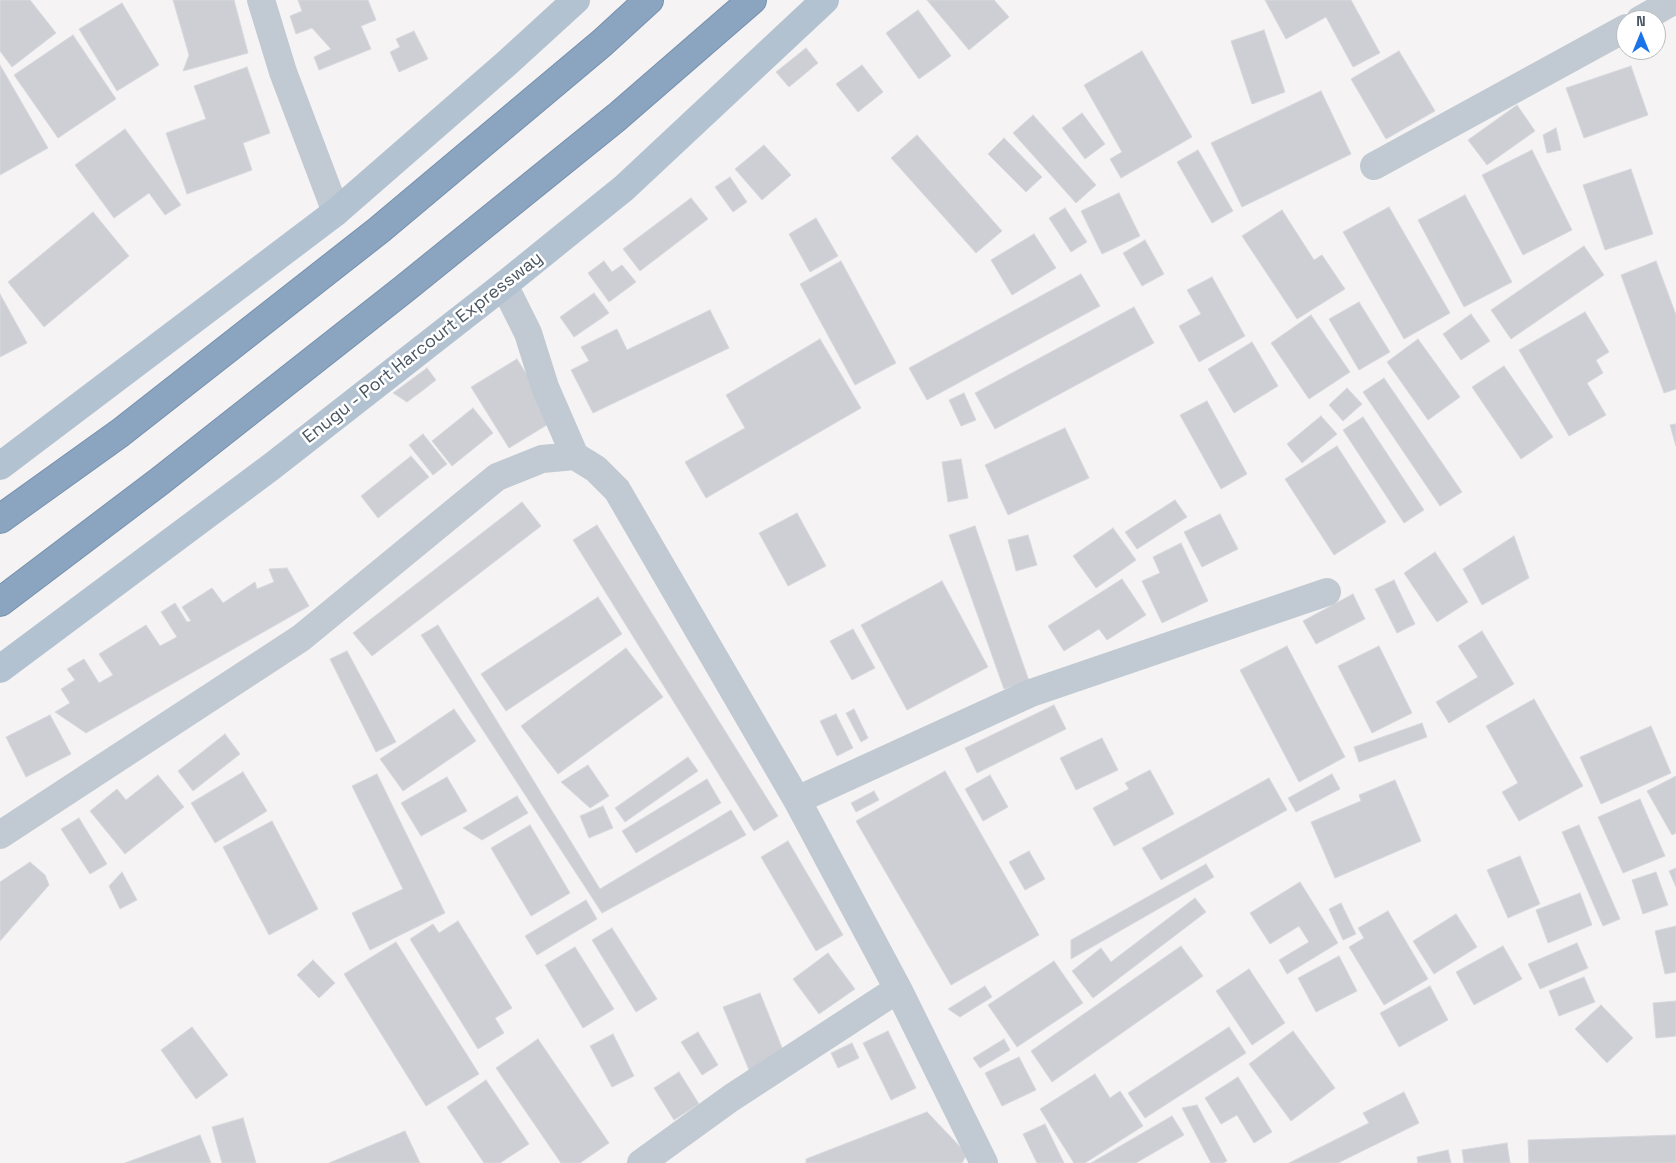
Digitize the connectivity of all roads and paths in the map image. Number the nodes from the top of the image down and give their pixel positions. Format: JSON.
{"nodes":[{"id":1,"x":261,"y":0,"type":"edge"},
{"id":2,"x":576,"y":0,"type":"edge"},
{"id":3,"x":649,"y":0,"type":"edge"},
{"id":4,"x":752,"y":0,"type":"edge"},
{"id":5,"x":825,"y":0,"type":"edge"},
{"id":6,"x":1675,"y":0,"type":"edge"},
{"id":7,"x":1658,"y":10,"type":"edge"},
{"id":8,"x":1616,"y":33,"type":"edge"},
{"id":9,"x":1374,"y":166,"type":"dead end"},
{"id":10,"x":336,"y":212,"type":"junction"},
{"id":11,"x":504,"y":285,"type":"junction"},
{"id":12,"x":575,"y":456,"type":"junction"},
{"id":13,"x":0,"y":466,"type":"edge"},
{"id":14,"x":0,"y":519,"type":"edge"},
{"id":15,"x":1327,"y":592,"type":"dead end"},
{"id":16,"x":0,"y":602,"type":"edge"},
{"id":17,"x":0,"y":669,"type":"edge"},
{"id":18,"x":797,"y":800,"type":"junction"},
{"id":19,"x":0,"y":835,"type":"edge"},
{"id":20,"x":898,"y":989,"type":"junction"},
{"id":21,"x":641,"y":1163,"type":"edge"},
{"id":22,"x":984,"y":1163,"type":"edge"}],
"edges":[{"from":1,"to":10,"type":"street"},
{"from":2,"to":10,"type":"main road"},
{"from":3,"to":14,"type":"highway"},
{"from":4,"to":16,"type":"highway"},
{"from":5,"to":11,"type":"main road","name":"Enugu - Port Harcourt Expressway"},
{"from":6,"to":7,"type":"street"},
{"from":8,"to":9,"type":"street"},
{"from":10,"to":13,"type":"main road"},
{"from":11,"to":12,"type":"street"},
{"from":11,"to":17,"type":"main road","name":"Enugu - Port Harcourt Expressway"},
{"from":12,"to":18,"type":"street"},
{"from":12,"to":19,"type":"street"},
{"from":15,"to":18,"type":"street"},
{"from":18,"to":20,"type":"street"},
{"from":20,"to":21,"type":"street"},
{"from":20,"to":22,"type":"street"}]}
